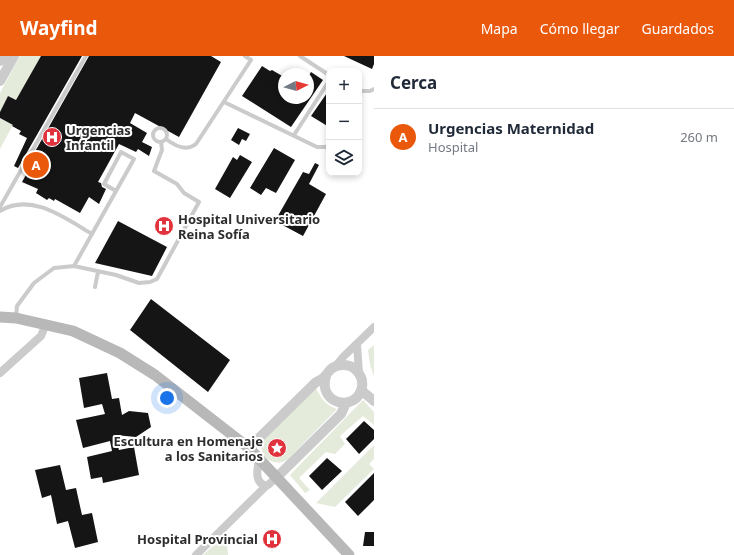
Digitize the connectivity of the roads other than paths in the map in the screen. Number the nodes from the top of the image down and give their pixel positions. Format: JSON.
{"nodes":[{"id":1,"x":3,"y":56,"type":"edge"},
{"id":2,"x":14,"y":56,"type":"edge"},
{"id":3,"x":86,"y":56,"type":"edge"},
{"id":4,"x":245,"y":56,"type":"edge"},
{"id":5,"x":300,"y":56,"type":"edge"},
{"id":6,"x":253,"y":58,"type":"edge"},
{"id":7,"x":0,"y":61,"type":"edge"},
{"id":8,"x":326,"y":74,"type":"edge"},
{"id":9,"x":0,"y":81,"type":"edge"},
{"id":10,"x":326,"y":86,"type":"edge"},
{"id":11,"x":374,"y":89,"type":"edge"},
{"id":12,"x":362,"y":91,"type":"edge"},
{"id":13,"x":224,"y":102,"type":"junction"},
{"id":14,"x":294,"y":136,"type":"junction"},
{"id":15,"x":166,"y":140,"type":"junction"},
{"id":16,"x":161,"y":142,"type":"junction"},
{"id":17,"x":326,"y":147,"type":"edge"},
{"id":18,"x":116,"y":191,"type":"junction"},
{"id":19,"x":0,"y":207,"type":"edge"},
{"id":20,"x":0,"y":211,"type":"edge"},
{"id":21,"x":92,"y":234,"type":"junction"},
{"id":22,"x":74,"y":266,"type":"junction"},
{"id":23,"x":98,"y":272,"type":"junction"},
{"id":24,"x":95,"y":286,"type":"dead end"},
{"id":25,"x":0,"y":309,"type":"edge"},
{"id":26,"x":0,"y":317,"type":"edge"},
{"id":27,"x":16,"y":318,"type":"junction"},
{"id":28,"x":46,"y":324,"type":"junction"},
{"id":29,"x":374,"y":327,"type":"edge"},
{"id":30,"x":357,"y":345,"type":"junction"},
{"id":31,"x":336,"y":366,"type":"junction"},
{"id":32,"x":0,"y":373,"type":"edge"},
{"id":33,"x":359,"y":373,"type":"junction"},
{"id":34,"x":326,"y":376,"type":"junction"},
{"id":35,"x":361,"y":390,"type":"junction"},
{"id":36,"x":374,"y":401,"type":"edge"},
{"id":37,"x":346,"y":403,"type":"junction"},
{"id":38,"x":249,"y":448,"type":"junction"},
{"id":39,"x":259,"y":458,"type":"junction"},
{"id":40,"x":277,"y":477,"type":"junction"},
{"id":41,"x":266,"y":486,"type":"junction"},
{"id":42,"x":196,"y":555,"type":"edge"},
{"id":43,"x":349,"y":555,"type":"edge"}],
"edges":[{"from":1,"to":7,"type":"street"},
{"from":2,"to":9,"type":"street"},
{"from":3,"to":19,"type":"lane"},
{"from":4,"to":6,"type":"lane"},
{"from":5,"to":8,"type":"lane"},
{"from":6,"to":13,"type":"lane"},
{"from":10,"to":14,"type":"lane"},
{"from":11,"to":12,"type":"lane"},
{"from":13,"to":14,"type":"lane"},
{"from":13,"to":15,"type":"lane"},
{"from":14,"to":17,"type":"lane"},
{"from":15,"to":16,"type":"lane"},
{"from":15,"to":16,"type":"lane"},
{"from":16,"to":23,"type":"lane"},
{"from":18,"to":18,"type":"lane"},
{"from":18,"to":21,"type":"lane"},
{"from":20,"to":21,"type":"lane"},
{"from":21,"to":22,"type":"lane"},
{"from":22,"to":23,"type":"lane"},
{"from":22,"to":27,"type":"lane"},
{"from":23,"to":24,"type":"lane"},
{"from":25,"to":27,"type":"main road"},
{"from":26,"to":27,"type":"main road"},
{"from":27,"to":28,"type":"main road"},
{"from":28,"to":32,"type":"street"},
{"from":28,"to":38,"type":"main road"},
{"from":29,"to":30,"type":"street"},
{"from":30,"to":31,"type":"street"},
{"from":30,"to":33,"type":"street"},
{"from":31,"to":33,"type":"street"},
{"from":31,"to":34,"type":"street"},
{"from":33,"to":35,"type":"street"},
{"from":34,"to":37,"type":"street"},
{"from":34,"to":38,"type":"street"},
{"from":35,"to":36,"type":"street"},
{"from":35,"to":37,"type":"street"},
{"from":37,"to":40,"type":"street"},
{"from":38,"to":39,"type":"main road"},
{"from":39,"to":40,"type":"main road"},
{"from":39,"to":41,"type":"street"},
{"from":40,"to":41,"type":"street"},
{"from":40,"to":43,"type":"main road"},
{"from":41,"to":42,"type":"street"}]}
